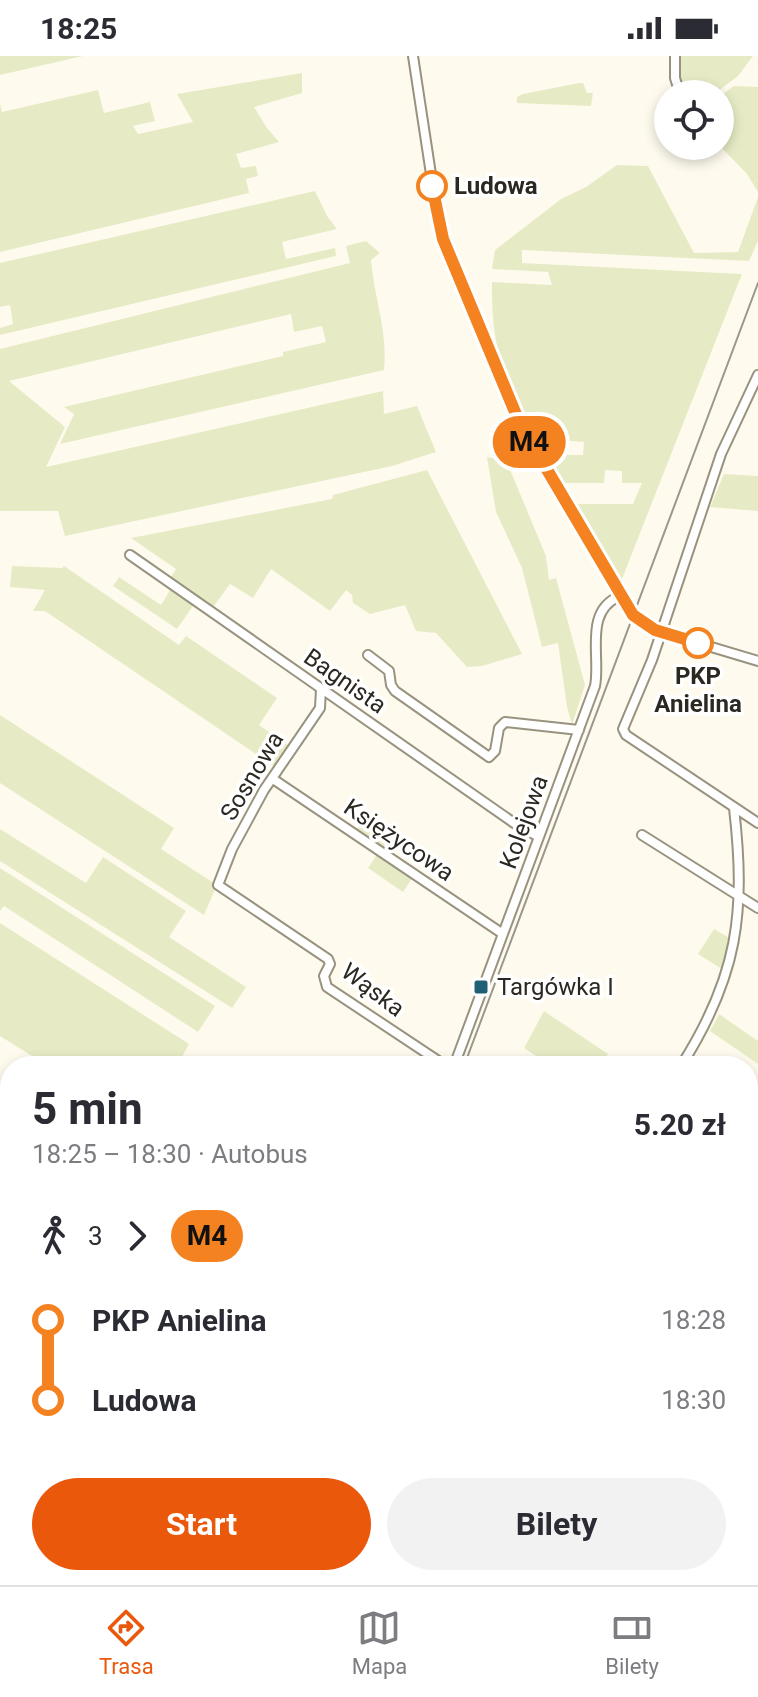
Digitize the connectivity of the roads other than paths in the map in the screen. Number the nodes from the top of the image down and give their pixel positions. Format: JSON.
{"nodes":[{"id":1,"x":413,"y":56,"type":"edge"},
{"id":2,"x":675,"y":56,"type":"edge"},
{"id":3,"x":676,"y":80,"type":"edge"},
{"id":4,"x":758,"y":375,"type":"edge"},
{"id":5,"x":130,"y":555,"type":"dead end"},
{"id":6,"x":620,"y":596,"type":"junction"},
{"id":7,"x":661,"y":632,"type":"junction"},
{"id":8,"x":368,"y":655,"type":"dead end"},
{"id":9,"x":758,"y":661,"type":"edge"},
{"id":10,"x":321,"y":689,"type":"junction"},
{"id":11,"x":579,"y":730,"type":"junction"},
{"id":12,"x":273,"y":779,"type":"junction"},
{"id":13,"x":734,"y":808,"type":"junction"},
{"id":14,"x":758,"y":823,"type":"edge"},
{"id":15,"x":642,"y":835,"type":"dead end"},
{"id":16,"x":539,"y":837,"type":"junction"},
{"id":17,"x":218,"y":885,"type":"joint"},
{"id":18,"x":739,"y":896,"type":"junction"},
{"id":19,"x":758,"y":908,"type":"edge"},
{"id":20,"x":503,"y":934,"type":"junction"},
{"id":21,"x":431,"y":1056,"type":"edge"},
{"id":22,"x":458,"y":1056,"type":"edge"},
{"id":23,"x":687,"y":1056,"type":"edge"}],
"edges":[{"from":1,"to":6,"type":"street"},
{"from":2,"to":3,"type":"street"},
{"from":4,"to":7,"type":"street"},
{"from":5,"to":10,"type":"street","name":"Bagnista"},
{"from":6,"to":7,"type":"street"},
{"from":6,"to":11,"type":"street","name":"Kolejowa"},
{"from":7,"to":9,"type":"street"},
{"from":7,"to":13,"type":"street"},
{"from":8,"to":11,"type":"street"},
{"from":10,"to":12,"type":"street","name":"Sosnowa"},
{"from":10,"to":16,"type":"street","name":"Bagnista"},
{"from":11,"to":16,"type":"street","name":"Kolejowa"},
{"from":12,"to":17,"type":"street","name":"Sosnowa"},
{"from":12,"to":20,"type":"street","name":"Księżycowa"},
{"from":13,"to":14,"type":"street"},
{"from":13,"to":18,"type":"street"},
{"from":15,"to":18,"type":"street"},
{"from":16,"to":20,"type":"street","name":"Kolejowa"},
{"from":17,"to":21,"type":"street","name":"Wąska"},
{"from":18,"to":19,"type":"street"},
{"from":18,"to":23,"type":"street"},
{"from":20,"to":22,"type":"street","name":"Kolejowa"}]}
